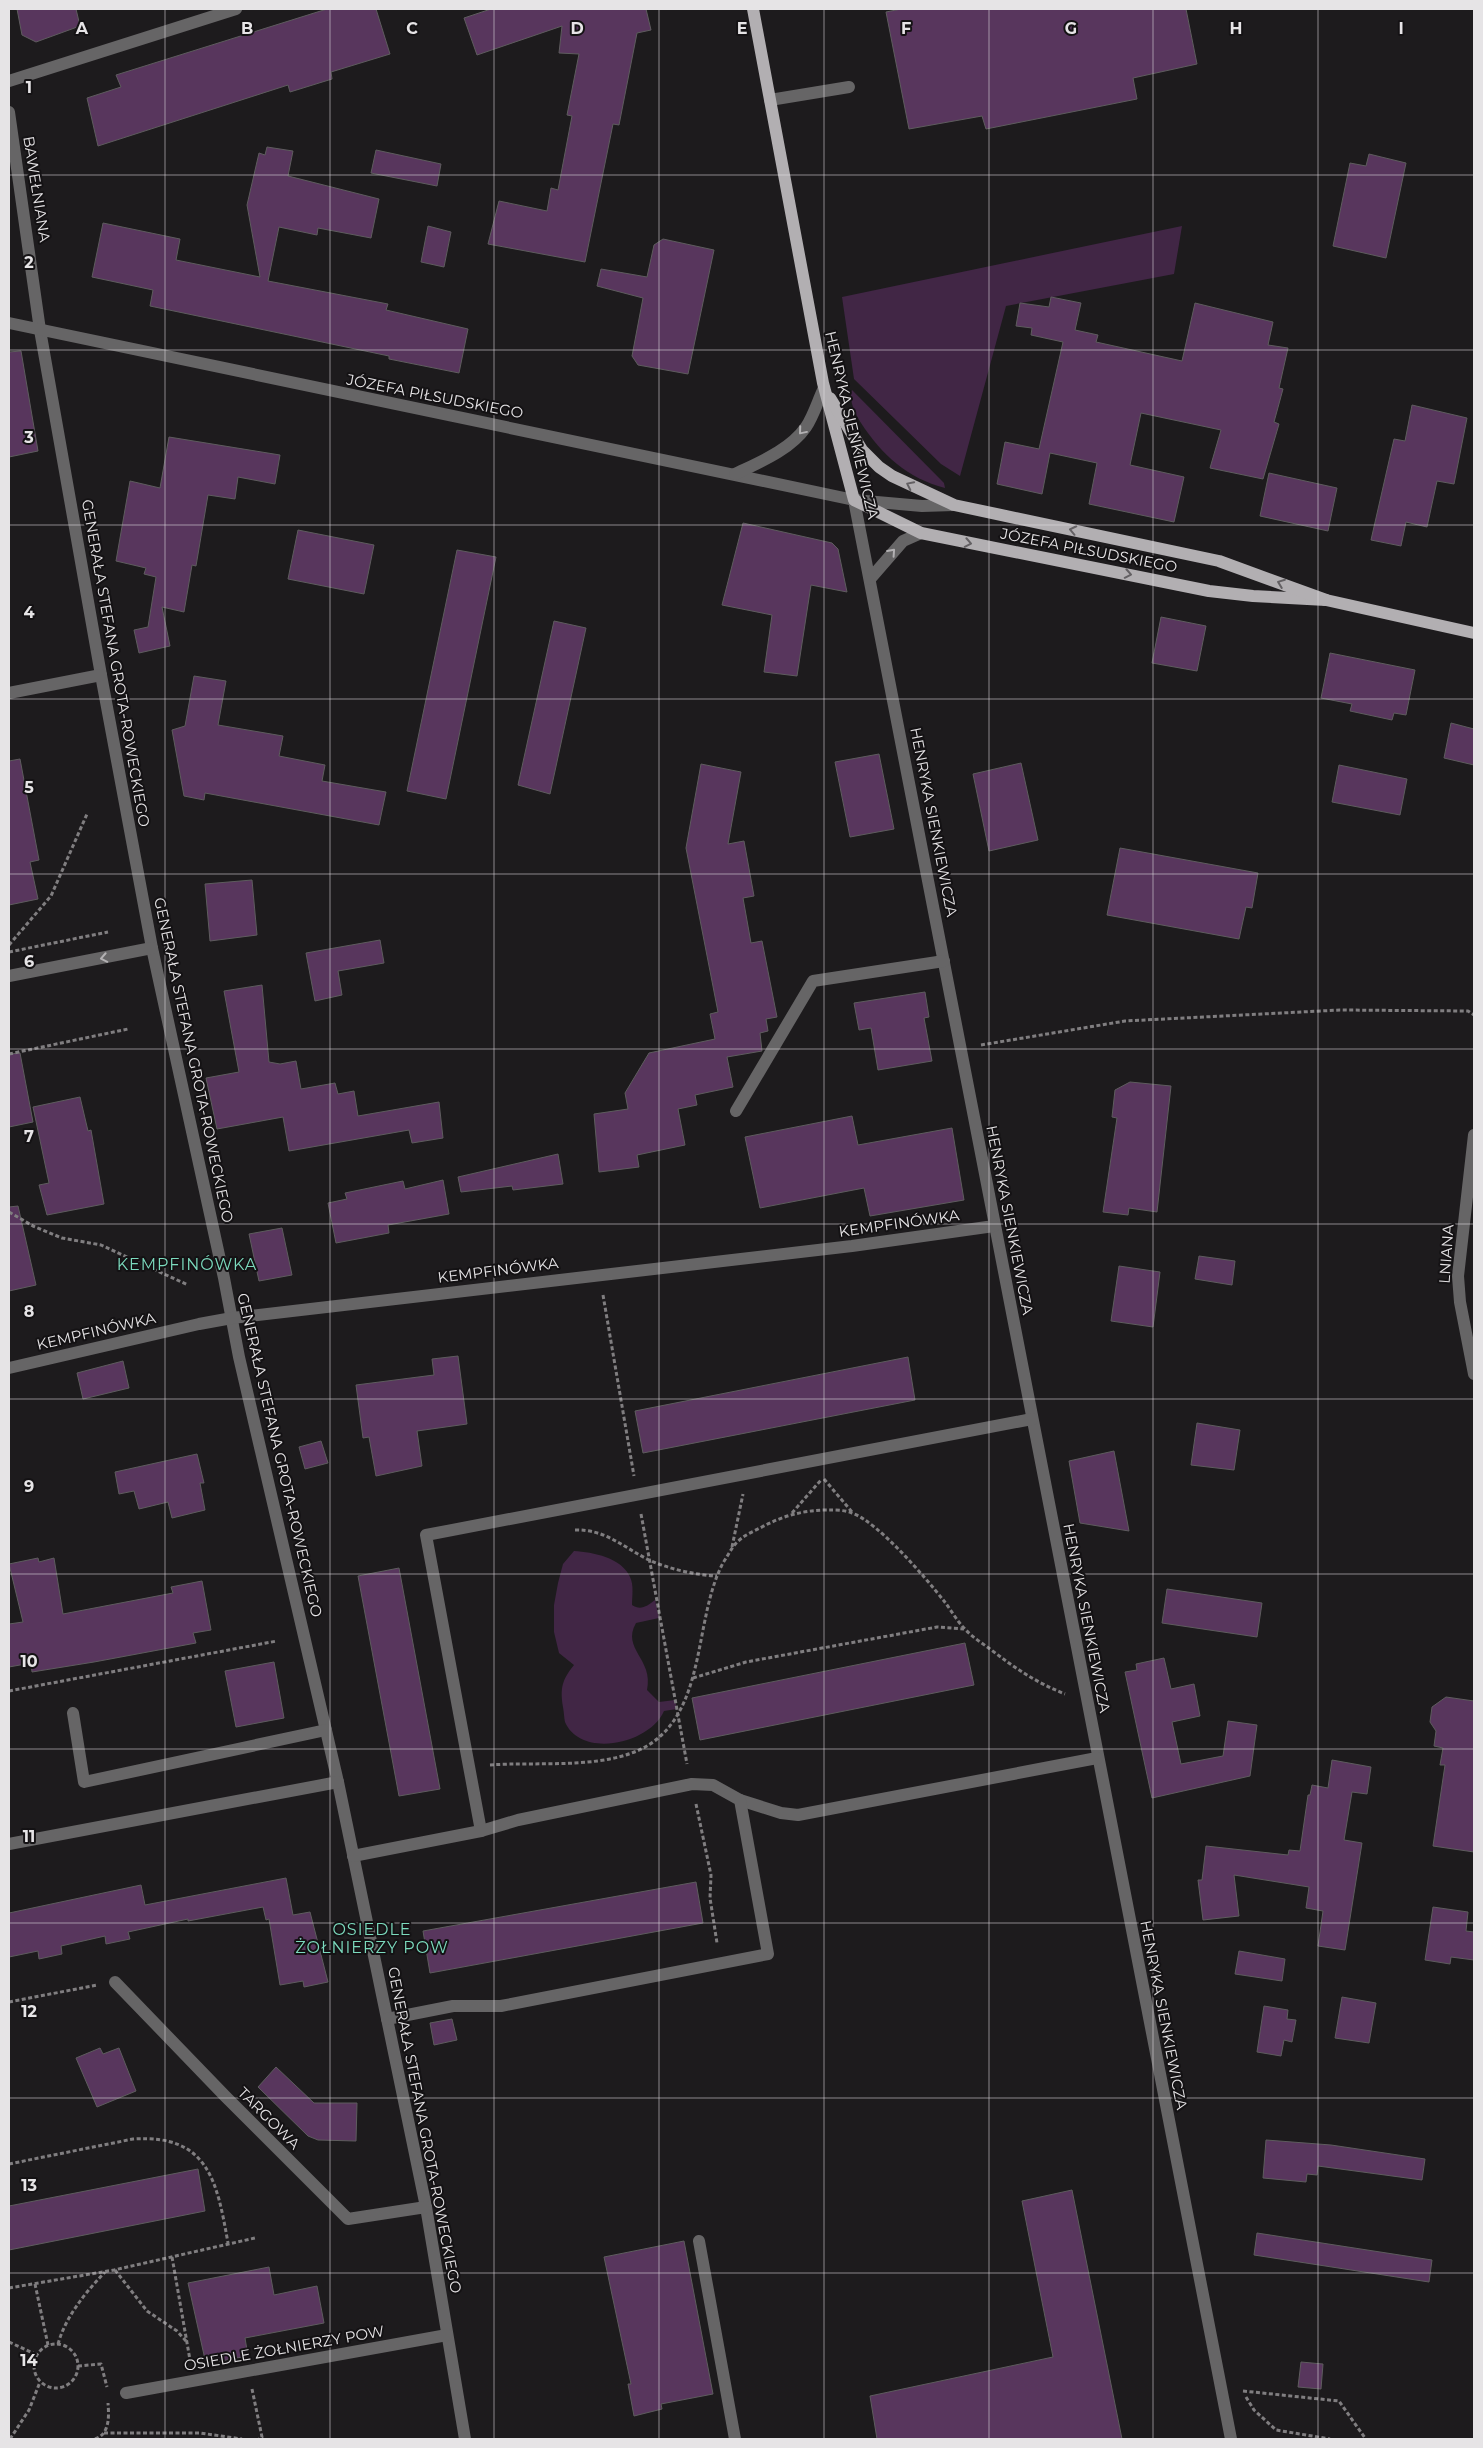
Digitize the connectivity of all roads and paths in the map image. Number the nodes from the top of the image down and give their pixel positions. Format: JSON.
{"nodes":[{"id":1,"x":236,"y":9,"type":"edge"},
{"id":2,"x":753,"y":9,"type":"edge"},
{"id":3,"x":9,"y":81,"type":"edge"},
{"id":4,"x":849,"y":86,"type":"dead end"},
{"id":5,"x":770,"y":100,"type":"junction"},
{"id":6,"x":9,"y":112,"type":"edge"},
{"id":7,"x":9,"y":323,"type":"edge"},
{"id":8,"x":40,"y":330,"type":"junction"},
{"id":9,"x":824,"y":388,"type":"junction"},
{"id":10,"x":735,"y":474,"type":"junction"},
{"id":11,"x":854,"y":500,"type":"junction"},
{"id":12,"x":954,"y":505,"type":"junction"},
{"id":13,"x":921,"y":533,"type":"junction"},
{"id":14,"x":870,"y":579,"type":"junction"},
{"id":15,"x":1326,"y":600,"type":"junction"},
{"id":16,"x":1474,"y":632,"type":"edge"},
{"id":17,"x":100,"y":675,"type":"junction"},
{"id":18,"x":9,"y":693,"type":"edge"},
{"id":19,"x":87,"y":814,"type":"dead end"},
{"id":20,"x":108,"y":932,"type":"dead end"},
{"id":21,"x":9,"y":945,"type":"edge"},
{"id":22,"x":152,"y":948,"type":"junction"},
{"id":23,"x":9,"y":952,"type":"edge"},
{"id":24,"x":944,"y":961,"type":"junction"},
{"id":25,"x":9,"y":976,"type":"edge"},
{"id":26,"x":1474,"y":1015,"type":"edge"},
{"id":27,"x":128,"y":1029,"type":"dead end"},
{"id":28,"x":981,"y":1045,"type":"dead end"},
{"id":29,"x":9,"y":1054,"type":"edge"},
{"id":30,"x":736,"y":1111,"type":"dead end"},
{"id":31,"x":1474,"y":1135,"type":"edge"},
{"id":32,"x":9,"y":1212,"type":"edge"},
{"id":33,"x":994,"y":1226,"type":"junction"},
{"id":34,"x":600,"y":1275,"type":"junction"},
{"id":35,"x":188,"y":1285,"type":"dead end"},
{"id":36,"x":232,"y":1318,"type":"junction"},
{"id":37,"x":9,"y":1368,"type":"edge"},
{"id":38,"x":1474,"y":1374,"type":"edge"},
{"id":39,"x":1032,"y":1419,"type":"junction"},
{"id":40,"x":747,"y":1474,"type":"junction"},
{"id":41,"x":638,"y":1494,"type":"junction"},
{"id":42,"x":852,"y":1513,"type":"junction"},
{"id":43,"x":791,"y":1514,"type":"junction"},
{"id":44,"x":570,"y":1530,"type":"dead end"},
{"id":45,"x":732,"y":1548,"type":"junction"},
{"id":46,"x":650,"y":1560,"type":"junction"},
{"id":47,"x":717,"y":1576,"type":"junction"},
{"id":48,"x":965,"y":1629,"type":"junction"},
{"id":49,"x":277,"y":1641,"type":"dead end"},
{"id":50,"x":693,"y":1678,"type":"junction"},
{"id":51,"x":9,"y":1692,"type":"edge"},
{"id":52,"x":1065,"y":1694,"type":"dead end"},
{"id":53,"x":73,"y":1713,"type":"dead end"},
{"id":54,"x":678,"y":1713,"type":"junction"},
{"id":55,"x":326,"y":1730,"type":"junction"},
{"id":56,"x":1098,"y":1758,"type":"junction"},
{"id":57,"x":468,"y":1766,"type":"junction"},
{"id":58,"x":338,"y":1782,"type":"junction"},
{"id":59,"x":692,"y":1784,"type":"junction"},
{"id":60,"x":740,"y":1800,"type":"junction"},
{"id":61,"x":481,"y":1831,"type":"junction"},
{"id":62,"x":9,"y":1844,"type":"edge"},
{"id":63,"x":353,"y":1856,"type":"junction"},
{"id":64,"x":718,"y":1947,"type":"dead end"},
{"id":65,"x":115,"y":1982,"type":"joint"},
{"id":66,"x":9,"y":2002,"type":"edge"},
{"id":67,"x":387,"y":2019,"type":"junction"},
{"id":68,"x":9,"y":2164,"type":"edge"},
{"id":69,"x":426,"y":2207,"type":"junction"},
{"id":70,"x":255,"y":2238,"type":"dead end"},
{"id":71,"x":699,"y":2241,"type":"dead end"},
{"id":72,"x":228,"y":2242,"type":"junction"},
{"id":73,"x":172,"y":2257,"type":"junction"},
{"id":74,"x":114,"y":2270,"type":"junction"},
{"id":75,"x":105,"y":2271,"type":"junction"},
{"id":76,"x":35,"y":2284,"type":"junction"},
{"id":77,"x":9,"y":2288,"type":"edge"},
{"id":78,"x":447,"y":2335,"type":"junction"},
{"id":79,"x":186,"y":2341,"type":"junction"},
{"id":80,"x":9,"y":2342,"type":"edge"},
{"id":81,"x":58,"y":2344,"type":"junction"},
{"id":82,"x":48,"y":2345,"type":"junction"},
{"id":83,"x":37,"y":2354,"type":"junction"},
{"id":84,"x":78,"y":2366,"type":"junction"},
{"id":85,"x":249,"y":2371,"type":"junction"},
{"id":86,"x":193,"y":2381,"type":"junction"},
{"id":87,"x":40,"y":2382,"type":"junction"},
{"id":88,"x":107,"y":2389,"type":"dead end"},
{"id":89,"x":126,"y":2392,"type":"dead end"},
{"id":90,"x":108,"y":2399,"type":"dead end"},
{"id":91,"x":104,"y":2433,"type":"junction"},
{"id":92,"x":1365,"y":2438,"type":"dead end"},
{"id":93,"x":10,"y":2439,"type":"edge"},
{"id":94,"x":95,"y":2439,"type":"edge"},
{"id":95,"x":242,"y":2439,"type":"edge"},
{"id":96,"x":259,"y":2439,"type":"edge"},
{"id":97,"x":465,"y":2439,"type":"edge"},
{"id":98,"x":735,"y":2439,"type":"edge"},
{"id":99,"x":1231,"y":2439,"type":"edge"},
{"id":100,"x":1330,"y":2439,"type":"edge"}],
"edges":[{"from":1,"to":3,"type":"street"},
{"from":2,"to":5,"type":"main road","name":"HENRYKA SIENKIEWICZA"},
{"from":4,"to":5,"type":"street"},
{"from":5,"to":9,"type":"main road","name":"HENRYKA SIENKIEWICZA"},
{"from":6,"to":8,"type":"street","name":"BAWEŁNIANA"},
{"from":7,"to":8,"type":"street","name":"JÓZEFA PIŁSUDSKIEGO"},
{"from":8,"to":10,"type":"street","name":"JÓZEFA PIŁSUDSKIEGO"},
{"from":8,"to":17,"type":"street","name":"GENERAŁA STEFANA GROTA-ROWECKIEGO"},
{"from":9,"to":10,"type":"street","one_way":true},
{"from":9,"to":11,"type":"main road","name":"HENRYKA SIENKIEWICZA"},
{"from":12,"to":9,"type":"main road","one_way":true},
{"from":10,"to":11,"type":"street","name":"JÓZEFA PIŁSUDSKIEGO"},
{"from":11,"to":12,"type":"street","name":"JÓZEFA PIŁSUDSKIEGO"},
{"from":11,"to":13,"type":"main road","name":"JÓZEFA PIŁSUDSKIEGO"},
{"from":11,"to":14,"type":"street","name":"HENRYKA SIENKIEWICZA"},
{"from":15,"to":12,"type":"main road","name":"JÓZEFA PIŁSUDSKIEGO","one_way":true},
{"from":14,"to":13,"type":"street","one_way":true},
{"from":13,"to":15,"type":"main road","name":"JÓZEFA PIŁSUDSKIEGO","one_way":true},
{"from":14,"to":24,"type":"street","name":"HENRYKA SIENKIEWICZA"},
{"from":15,"to":16,"type":"main road","name":"JÓZEFA PIŁSUDSKIEGO"},
{"from":17,"to":18,"type":"street"},
{"from":17,"to":22,"type":"street","name":"GENERAŁA STEFANA GROTA-ROWECKIEGO"},
{"from":19,"to":21,"type":"path"},
{"from":20,"to":23,"type":"path"},
{"from":22,"to":25,"type":"street","one_way":true},
{"from":22,"to":36,"type":"street","name":"GENERAŁA STEFANA GROTA-ROWECKIEGO"},
{"from":24,"to":30,"type":"street"},
{"from":24,"to":33,"type":"street","name":"HENRYKA SIENKIEWICZA"},
{"from":26,"to":28,"type":"path"},
{"from":27,"to":29,"type":"path"},
{"from":31,"to":38,"type":"street","name":"LNIANA"},
{"from":32,"to":35,"type":"path"},
{"from":33,"to":34,"type":"street","name":"KEMPFINÓWKA"},
{"from":33,"to":39,"type":"street","name":"HENRYKA SIENKIEWICZA"},
{"from":34,"to":36,"type":"street","name":"KEMPFINÓWKA"},
{"from":34,"to":41,"type":"path"},
{"from":36,"to":37,"type":"street","name":"KEMPFINÓWKA"},
{"from":36,"to":55,"type":"street","name":"GENERAŁA STEFANA GROTA-ROWECKIEGO"},
{"from":39,"to":40,"type":"street"},
{"from":39,"to":56,"type":"street","name":"HENRYKA SIENKIEWICZA"},
{"from":40,"to":41,"type":"street"},
{"from":40,"to":45,"type":"path"},
{"from":41,"to":46,"type":"path"},
{"from":41,"to":57,"type":"street"},
{"from":42,"to":43,"type":"path"},
{"from":42,"to":43,"type":"path"},
{"from":42,"to":48,"type":"path"},
{"from":43,"to":45,"type":"path"},
{"from":44,"to":46,"type":"path"},
{"from":45,"to":47,"type":"path"},
{"from":46,"to":47,"type":"path"},
{"from":46,"to":54,"type":"path"},
{"from":47,"to":50,"type":"path"},
{"from":48,"to":50,"type":"path"},
{"from":48,"to":52,"type":"path"},
{"from":49,"to":51,"type":"path"},
{"from":50,"to":54,"type":"path"},
{"from":53,"to":55,"type":"street"},
{"from":54,"to":57,"type":"path"},
{"from":54,"to":59,"type":"path"},
{"from":55,"to":58,"type":"street","name":"GENERAŁA STEFANA GROTA-ROWECKIEGO"},
{"from":56,"to":60,"type":"street"},
{"from":56,"to":99,"type":"street","name":"HENRYKA SIENKIEWICZA"},
{"from":57,"to":61,"type":"street"},
{"from":58,"to":62,"type":"street"},
{"from":58,"to":63,"type":"street","name":"GENERAŁA STEFANA GROTA-ROWECKIEGO"},
{"from":59,"to":60,"type":"street"},
{"from":59,"to":61,"type":"street"},
{"from":59,"to":64,"type":"path"},
{"from":60,"to":67,"type":"street"},
{"from":61,"to":63,"type":"street"},
{"from":63,"to":67,"type":"street","name":"GENERAŁA STEFANA GROTA-ROWECKIEGO"},
{"from":65,"to":66,"type":"path"},
{"from":65,"to":69,"type":"street","name":"TARGOWA"},
{"from":67,"to":69,"type":"street","name":"GENERAŁA STEFANA GROTA-ROWECKIEGO"},
{"from":68,"to":72,"type":"path"},
{"from":69,"to":78,"type":"street","name":"GENERAŁA STEFANA GROTA-ROWECKIEGO"},
{"from":70,"to":72,"type":"path"},
{"from":71,"to":98,"type":"street"},
{"from":72,"to":73,"type":"path"},
{"from":73,"to":74,"type":"path"},
{"from":73,"to":79,"type":"path"},
{"from":74,"to":75,"type":"path"},
{"from":74,"to":79,"type":"path"},
{"from":75,"to":76,"type":"path"},
{"from":75,"to":81,"type":"path"},
{"from":76,"to":77,"type":"path"},
{"from":76,"to":82,"type":"path"},
{"from":78,"to":85,"type":"street","name":"OSIEDLE ŻOŁNIERZY POW"},
{"from":78,"to":97,"type":"street","name":"GENERAŁA STEFANA GROTA-ROWECKIEGO"},
{"from":79,"to":86,"type":"path"},
{"from":80,"to":83,"type":"path"},
{"from":81,"to":82,"type":"path"},
{"from":81,"to":84,"type":"path"},
{"from":82,"to":83,"type":"path"},
{"from":83,"to":87,"type":"path"},
{"from":84,"to":87,"type":"path"},
{"from":84,"to":88,"type":"path"},
{"from":85,"to":86,"type":"street","name":"OSIEDLE ŻOŁNIERZY POW"},
{"from":85,"to":96,"type":"path"},
{"from":86,"to":89,"type":"street","name":"OSIEDLE ŻOŁNIERZY POW"},
{"from":87,"to":93,"type":"path"},
{"from":90,"to":91,"type":"path"},
{"from":91,"to":94,"type":"path"},
{"from":91,"to":95,"type":"path"},
{"from":92,"to":100,"type":"path"}]}
